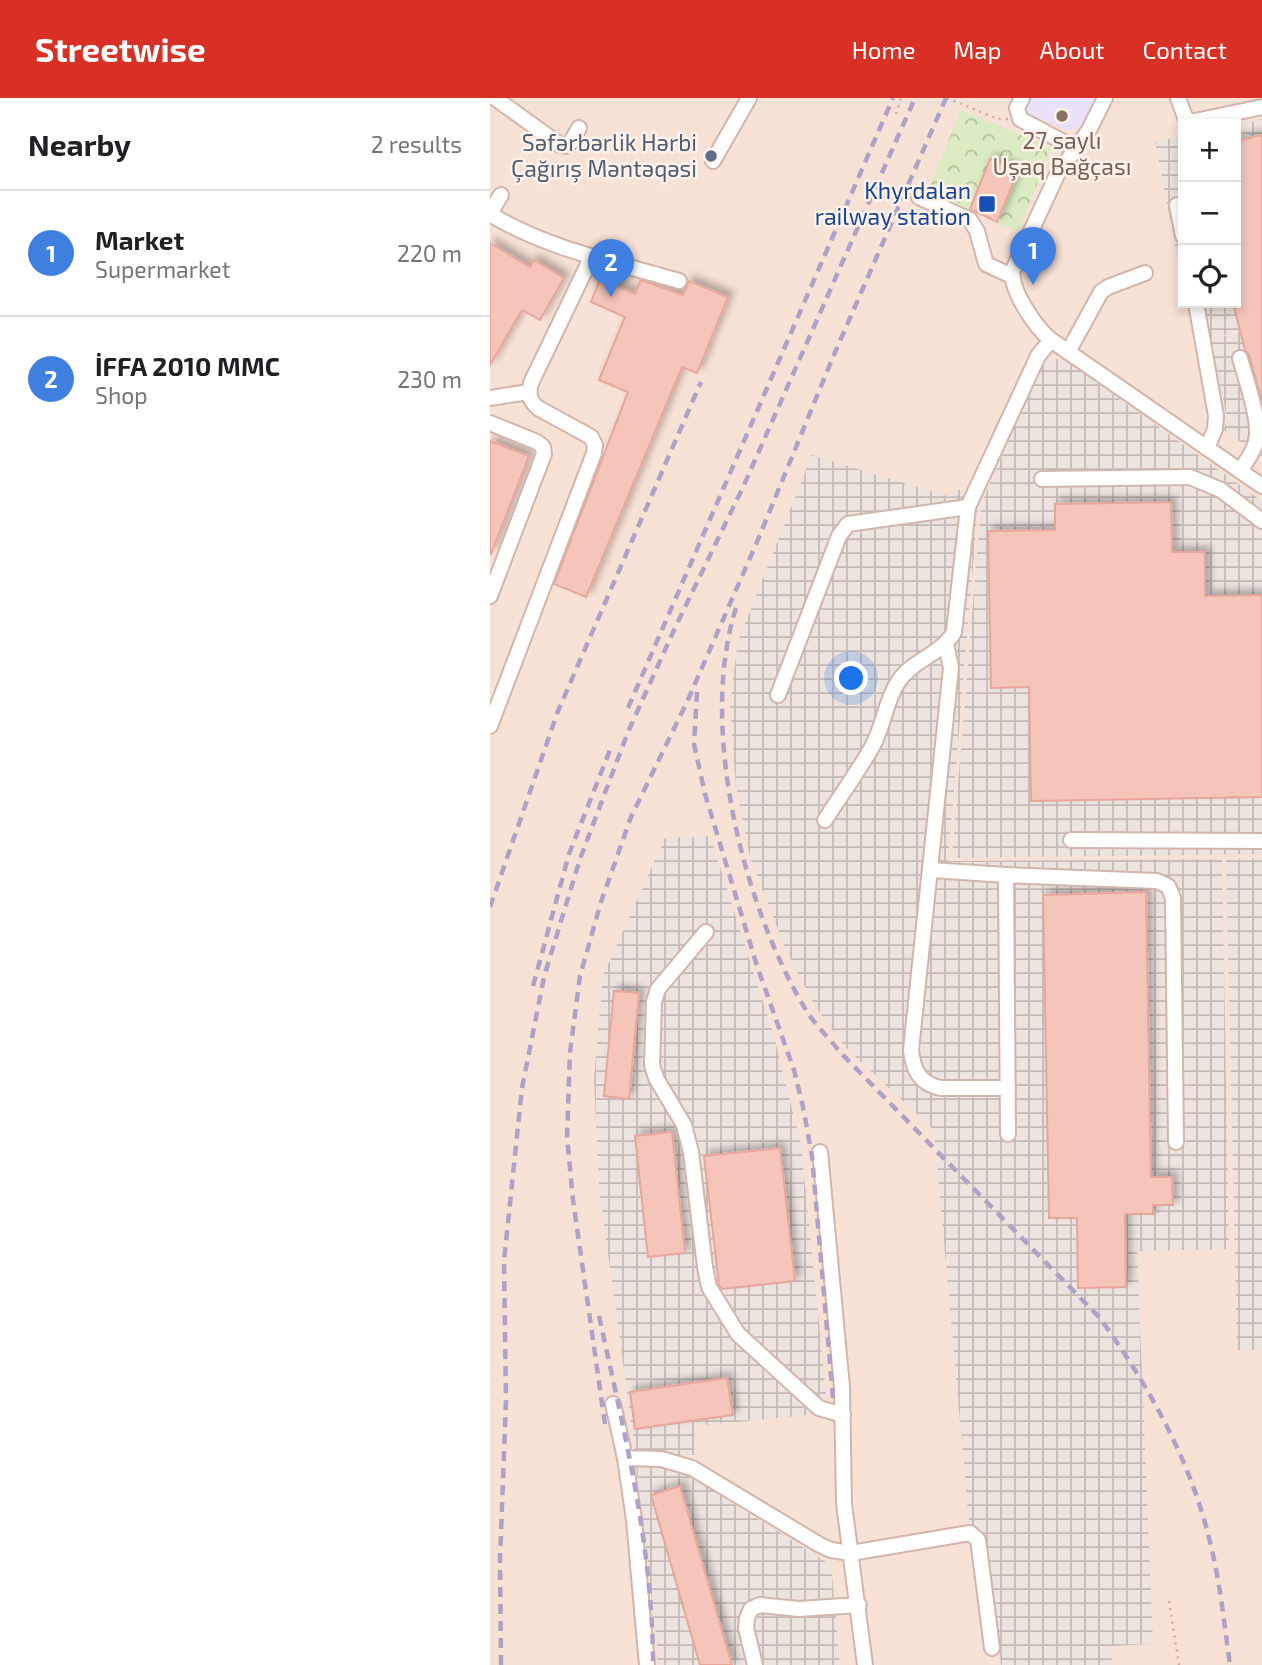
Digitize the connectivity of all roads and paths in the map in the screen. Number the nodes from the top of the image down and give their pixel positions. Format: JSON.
{"nodes":[{"id":1,"x":495,"y":98,"type":"edge"},
{"id":2,"x":749,"y":98,"type":"edge"},
{"id":3,"x":901,"y":98,"type":"edge"},
{"id":4,"x":947,"y":98,"type":"edge"},
{"id":5,"x":1022,"y":98,"type":"edge"},
{"id":6,"x":1105,"y":98,"type":"edge"},
{"id":7,"x":1178,"y":98,"type":"edge"},
{"id":8,"x":1262,"y":107,"type":"edge"},
{"id":9,"x":897,"y":114,"type":"dead end"},
{"id":10,"x":998,"y":119,"type":"dead end"},
{"id":11,"x":579,"y":128,"type":"dead end"},
{"id":12,"x":1075,"y":148,"type":"junction"},
{"id":13,"x":713,"y":161,"type":"dead end"},
{"id":14,"x":501,"y":195,"type":"dead end"},
{"id":15,"x":919,"y":197,"type":"dead end"},
{"id":16,"x":1177,"y":205,"type":"dead end"},
{"id":17,"x":1178,"y":210,"type":"edge"},
{"id":18,"x":490,"y":214,"type":"edge"},
{"id":19,"x":592,"y":256,"type":"junction"},
{"id":20,"x":1145,"y":273,"type":"dead end"},
{"id":21,"x":1012,"y":276,"type":"junction"},
{"id":22,"x":679,"y":281,"type":"dead end"},
{"id":23,"x":1197,"y":308,"type":"edge"},
{"id":24,"x":1051,"y":340,"type":"junction"},
{"id":25,"x":1068,"y":352,"type":"junction"},
{"id":26,"x":1240,"y":358,"type":"dead end"},
{"id":27,"x":529,"y":392,"type":"junction"},
{"id":28,"x":490,"y":398,"type":"edge"},
{"id":29,"x":490,"y":424,"type":"edge"},
{"id":30,"x":1206,"y":447,"type":"junction"},
{"id":31,"x":1240,"y":471,"type":"junction"},
{"id":32,"x":1042,"y":479,"type":"dead end"},
{"id":33,"x":1262,"y":486,"type":"edge"},
{"id":34,"x":968,"y":507,"type":"junction"},
{"id":35,"x":1262,"y":521,"type":"edge"},
{"id":36,"x":490,"y":596,"type":"edge"},
{"id":37,"x":946,"y":644,"type":"junction"},
{"id":38,"x":778,"y":695,"type":"dead end"},
{"id":39,"x":490,"y":726,"type":"edge"},
{"id":40,"x":825,"y":820,"type":"dead end"},
{"id":41,"x":1071,"y":840,"type":"dead end"},
{"id":42,"x":1262,"y":841,"type":"edge"},
{"id":43,"x":931,"y":870,"type":"junction"},
{"id":44,"x":1006,"y":875,"type":"junction"},
{"id":45,"x":706,"y":932,"type":"dead end"},
{"id":46,"x":1008,"y":1088,"type":"junction"},
{"id":47,"x":1008,"y":1134,"type":"dead end"},
{"id":48,"x":1176,"y":1142,"type":"dead end"},
{"id":49,"x":820,"y":1152,"type":"dead end"},
{"id":50,"x":613,"y":1404,"type":"dead end"},
{"id":51,"x":843,"y":1415,"type":"junction"},
{"id":52,"x":625,"y":1458,"type":"junction"},
{"id":53,"x":851,"y":1553,"type":"junction"},
{"id":54,"x":1169,"y":1601,"type":"dead end"},
{"id":55,"x":859,"y":1605,"type":"junction"},
{"id":56,"x":992,"y":1648,"type":"dead end"},
{"id":57,"x":647,"y":1665,"type":"edge"},
{"id":58,"x":755,"y":1665,"type":"edge"},
{"id":59,"x":865,"y":1665,"type":"edge"},
{"id":60,"x":1179,"y":1665,"type":"edge"}],
"edges":[{"from":1,"to":11,"type":"street"},
{"from":2,"to":13,"type":"street"},
{"from":3,"to":9,"type":"path"},
{"from":4,"to":10,"type":"path"},
{"from":5,"to":12,"type":"street"},
{"from":6,"to":12,"type":"street"},
{"from":7,"to":8,"type":"street"},
{"from":12,"to":21,"type":"street"},
{"from":14,"to":18,"type":"street"},
{"from":15,"to":21,"type":"street"},
{"from":16,"to":17,"type":"street"},
{"from":18,"to":19,"type":"street"},
{"from":19,"to":22,"type":"street"},
{"from":19,"to":27,"type":"street"},
{"from":20,"to":25,"type":"street"},
{"from":21,"to":24,"type":"street"},
{"from":23,"to":30,"type":"street"},
{"from":24,"to":25,"type":"street"},
{"from":24,"to":34,"type":"street"},
{"from":25,"to":30,"type":"street"},
{"from":26,"to":31,"type":"street"},
{"from":27,"to":28,"type":"street"},
{"from":27,"to":39,"type":"street"},
{"from":29,"to":36,"type":"street"},
{"from":30,"to":31,"type":"street"},
{"from":31,"to":33,"type":"street"},
{"from":32,"to":35,"type":"street"},
{"from":34,"to":37,"type":"street"},
{"from":34,"to":38,"type":"street"},
{"from":37,"to":40,"type":"street"},
{"from":37,"to":43,"type":"street"},
{"from":41,"to":42,"type":"street"},
{"from":43,"to":44,"type":"street"},
{"from":43,"to":46,"type":"street"},
{"from":44,"to":46,"type":"street"},
{"from":44,"to":48,"type":"street"},
{"from":45,"to":51,"type":"street"},
{"from":46,"to":47,"type":"street"},
{"from":49,"to":51,"type":"street"},
{"from":50,"to":52,"type":"street"},
{"from":51,"to":53,"type":"street"},
{"from":52,"to":53,"type":"street"},
{"from":52,"to":57,"type":"street"},
{"from":53,"to":55,"type":"street"},
{"from":53,"to":56,"type":"street"},
{"from":54,"to":60,"type":"path"},
{"from":55,"to":58,"type":"street"},
{"from":55,"to":59,"type":"street"}]}
